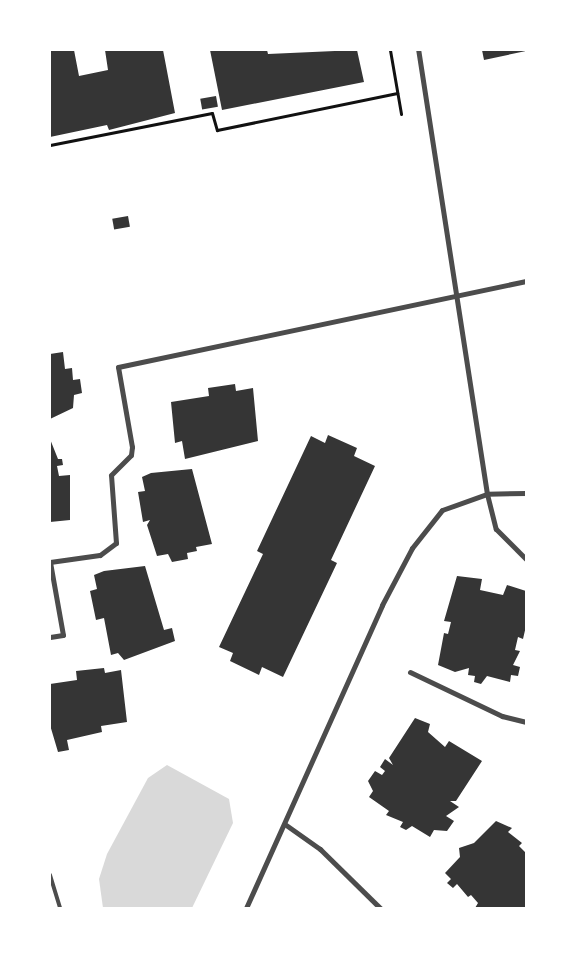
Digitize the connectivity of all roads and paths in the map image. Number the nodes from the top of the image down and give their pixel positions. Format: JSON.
{"nodes":[{"id":1,"x":390,"y":50,"type":"edge"},
{"id":2,"x":418,"y":50,"type":"edge"},
{"id":3,"x":397,"y":93,"type":"junction"},
{"id":4,"x":401,"y":114,"type":"dead end"},
{"id":5,"x":50,"y":145,"type":"edge"},
{"id":6,"x":526,"y":281,"type":"edge"},
{"id":7,"x":456,"y":293,"type":"junction"},
{"id":8,"x":526,"y":493,"type":"edge"},
{"id":9,"x":487,"y":494,"type":"junction"},
{"id":10,"x":526,"y":559,"type":"edge"},
{"id":11,"x":50,"y":562,"type":"edge"},
{"id":12,"x":50,"y":638,"type":"edge"},
{"id":13,"x":410,"y":672,"type":"dead end"},
{"id":14,"x":526,"y":722,"type":"edge"},
{"id":15,"x":286,"y":825,"type":"junction"},
{"id":16,"x":50,"y":874,"type":"edge"},
{"id":17,"x":60,"y":908,"type":"edge"},
{"id":18,"x":246,"y":908,"type":"edge"},
{"id":19,"x":380,"y":908,"type":"edge"}],
"edges":[{"from":1,"to":3,"type":"path"},
{"from":2,"to":7,"type":"street"},
{"from":3,"to":4,"type":"path"},
{"from":3,"to":5,"type":"path"},
{"from":6,"to":7,"type":"street"},
{"from":7,"to":9,"type":"street"},
{"from":7,"to":11,"type":"street"},
{"from":8,"to":9,"type":"street"},
{"from":9,"to":10,"type":"street"},
{"from":9,"to":15,"type":"street"},
{"from":11,"to":12,"type":"street"},
{"from":13,"to":14,"type":"street"},
{"from":15,"to":18,"type":"street"},
{"from":15,"to":19,"type":"street"},
{"from":16,"to":17,"type":"lane"}]}
